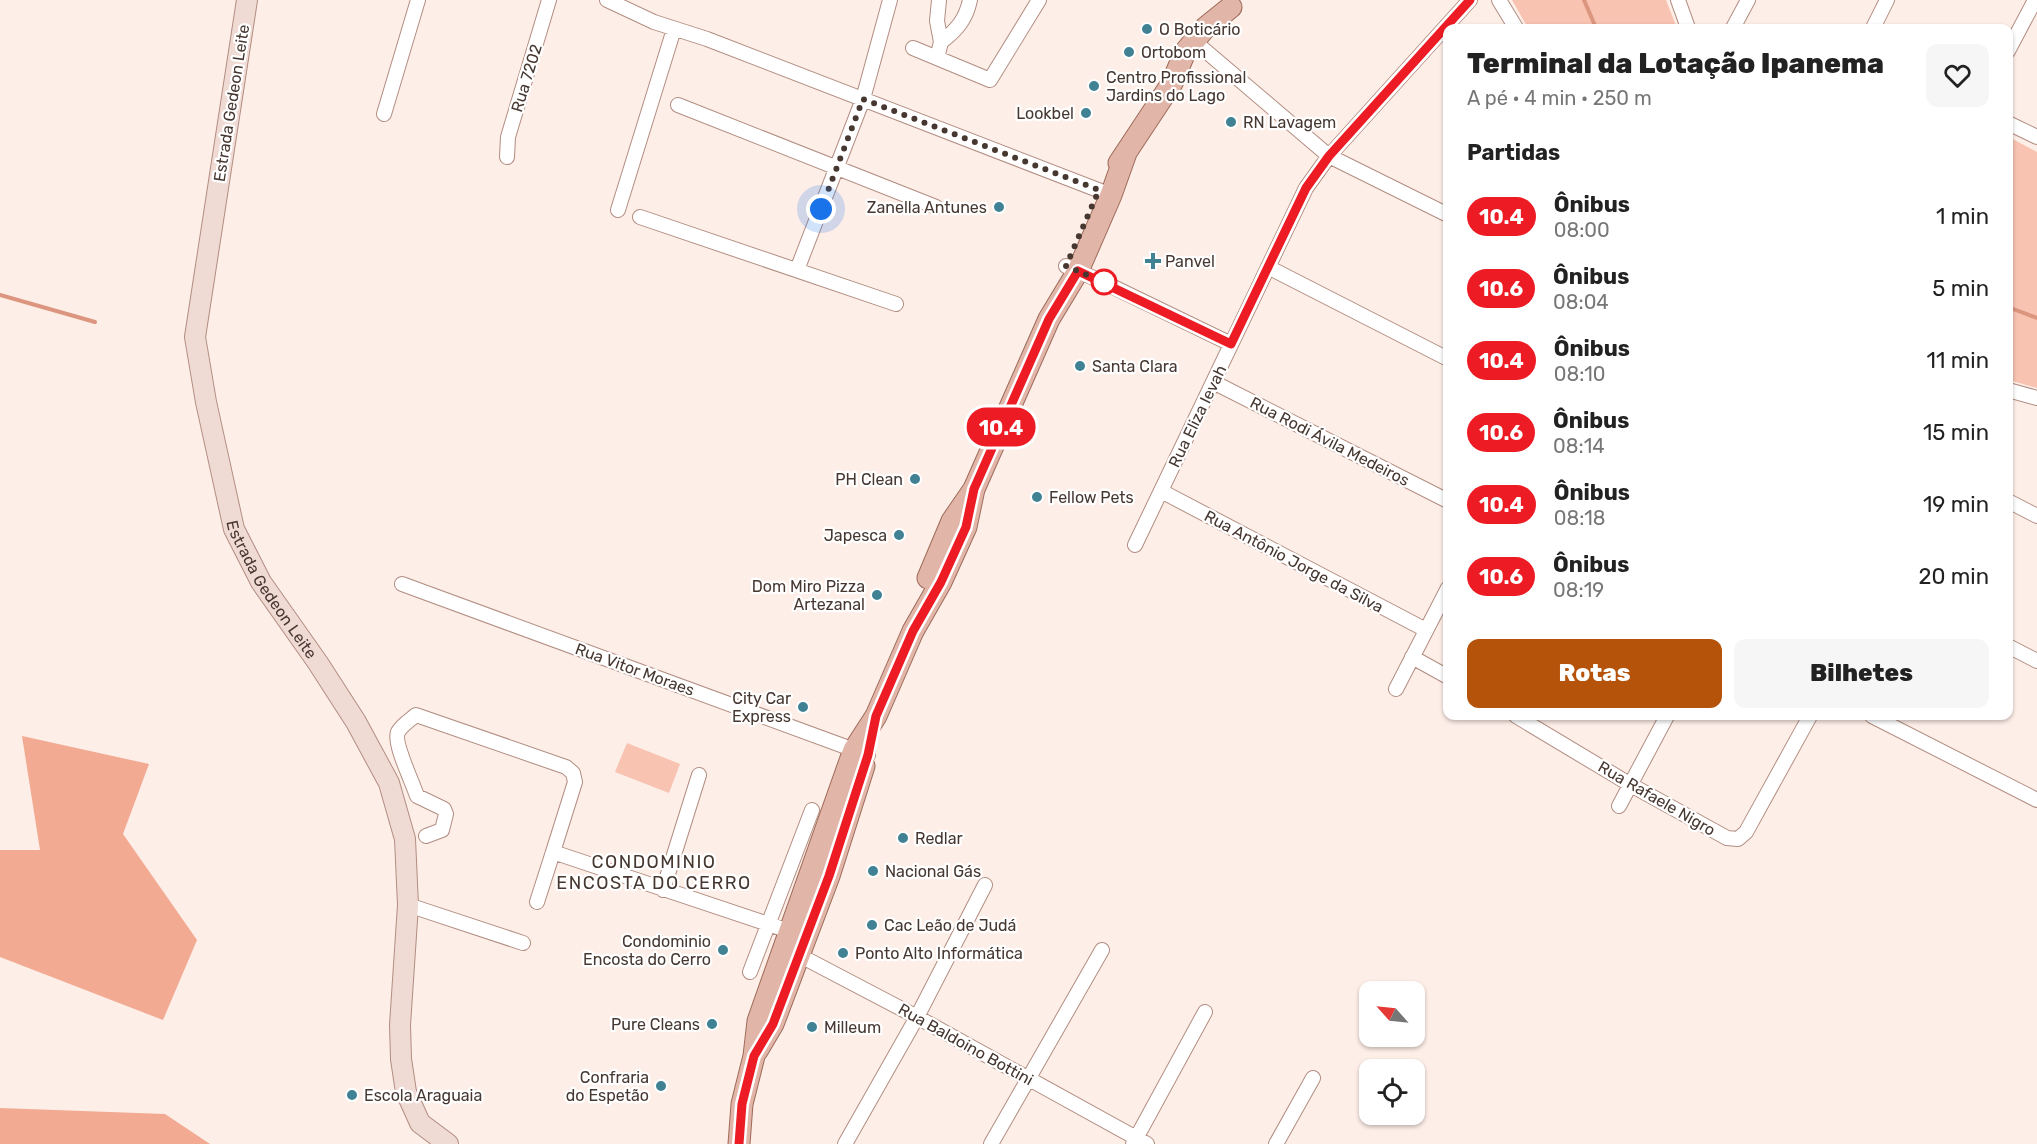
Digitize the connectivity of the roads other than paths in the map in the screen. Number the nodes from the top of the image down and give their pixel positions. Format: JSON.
{"nodes":[{"id":1,"x":247,"y":0,"type":"edge"},
{"id":2,"x":417,"y":0,"type":"edge"},
{"id":3,"x":549,"y":0,"type":"edge"},
{"id":4,"x":608,"y":0,"type":"edge"},
{"id":5,"x":890,"y":0,"type":"edge"},
{"id":6,"x":939,"y":0,"type":"edge"},
{"id":7,"x":970,"y":0,"type":"edge"},
{"id":8,"x":1039,"y":0,"type":"edge"},
{"id":9,"x":1470,"y":0,"type":"edge"},
{"id":10,"x":1499,"y":0,"type":"edge"},
{"id":11,"x":1678,"y":0,"type":"edge"},
{"id":12,"x":1748,"y":0,"type":"edge"},
{"id":13,"x":1887,"y":0,"type":"edge"},
{"id":14,"x":2035,"y":0,"type":"edge"},
{"id":15,"x":1235,"y":4,"type":"edge"},
{"id":16,"x":1448,"y":24,"type":"edge"},
{"id":17,"x":1514,"y":24,"type":"edge"},
{"id":18,"x":1687,"y":24,"type":"edge"},
{"id":19,"x":1735,"y":24,"type":"edge"},
{"id":20,"x":1875,"y":24,"type":"edge"},
{"id":21,"x":674,"y":30,"type":"junction"},
{"id":22,"x":1443,"y":30,"type":"edge"},
{"id":23,"x":941,"y":42,"type":"junction"},
{"id":24,"x":2013,"y":42,"type":"edge"},
{"id":25,"x":1200,"y":45,"type":"junction"},
{"id":26,"x":913,"y":48,"type":"dead end"},
{"id":27,"x":937,"y":58,"type":"junction"},
{"id":28,"x":863,"y":99,"type":"junction"},
{"id":29,"x":678,"y":105,"type":"dead end"},
{"id":30,"x":384,"y":114,"type":"dead end"},
{"id":31,"x":2013,"y":125,"type":"edge"},
{"id":32,"x":2037,"y":137,"type":"edge"},
{"id":33,"x":1329,"y":156,"type":"junction"},
{"id":34,"x":507,"y":158,"type":"dead end"},
{"id":35,"x":837,"y":168,"type":"junction"},
{"id":36,"x":1105,"y":192,"type":"junction"},
{"id":37,"x":936,"y":207,"type":"dead end"},
{"id":38,"x":618,"y":210,"type":"dead end"},
{"id":39,"x":1443,"y":213,"type":"edge"},
{"id":40,"x":640,"y":217,"type":"dead end"},
{"id":41,"x":1268,"y":267,"type":"junction"},
{"id":42,"x":1072,"y":268,"type":"junction"},
{"id":43,"x":797,"y":270,"type":"junction"},
{"id":44,"x":896,"y":304,"type":"dead end"},
{"id":45,"x":1231,"y":344,"type":"junction"},
{"id":46,"x":1443,"y":356,"type":"edge"},
{"id":47,"x":1214,"y":382,"type":"junction"},
{"id":48,"x":2013,"y":391,"type":"edge"},
{"id":49,"x":2037,"y":398,"type":"edge"},
{"id":50,"x":1161,"y":491,"type":"junction"},
{"id":51,"x":1443,"y":498,"type":"edge"},
{"id":52,"x":2013,"y":504,"type":"edge"},
{"id":53,"x":2037,"y":516,"type":"edge"},
{"id":54,"x":1136,"y":545,"type":"dead end"},
{"id":55,"x":402,"y":584,"type":"dead end"},
{"id":56,"x":1443,"y":598,"type":"edge"},
{"id":57,"x":1426,"y":630,"type":"junction"},
{"id":58,"x":2013,"y":649,"type":"edge"},
{"id":59,"x":1412,"y":657,"type":"junction"},
{"id":60,"x":2037,"y":661,"type":"edge"},
{"id":61,"x":1443,"y":674,"type":"edge"},
{"id":62,"x":1396,"y":689,"type":"dead end"},
{"id":63,"x":1526,"y":720,"type":"edge"},
{"id":64,"x":1664,"y":720,"type":"edge"},
{"id":65,"x":1808,"y":720,"type":"edge"},
{"id":66,"x":1880,"y":720,"type":"edge"},
{"id":67,"x":861,"y":752,"type":"junction"},
{"id":68,"x":699,"y":775,"type":"dead end"},
{"id":69,"x":1630,"y":785,"type":"junction"},
{"id":70,"x":2037,"y":800,"type":"edge"},
{"id":71,"x":1619,"y":806,"type":"dead end"},
{"id":72,"x":812,"y":810,"type":"dead end"},
{"id":73,"x":426,"y":836,"type":"dead end"},
{"id":74,"x":553,"y":852,"type":"junction"},
{"id":75,"x":985,"y":885,"type":"dead end"},
{"id":76,"x":663,"y":890,"type":"junction"},
{"id":77,"x":537,"y":902,"type":"dead end"},
{"id":78,"x":408,"y":905,"type":"junction"},
{"id":79,"x":767,"y":924,"type":"junction"},
{"id":80,"x":523,"y":943,"type":"dead end"},
{"id":81,"x":790,"y":944,"type":"junction"},
{"id":82,"x":1102,"y":950,"type":"dead end"},
{"id":83,"x":750,"y":972,"type":"dead end"},
{"id":84,"x":1205,"y":1012,"type":"dead end"},
{"id":85,"x":917,"y":1017,"type":"junction"},
{"id":86,"x":1029,"y":1078,"type":"junction"},
{"id":87,"x":1313,"y":1078,"type":"dead end"},
{"id":88,"x":1139,"y":1142,"type":"edge"},
{"id":89,"x":448,"y":1144,"type":"edge"},
{"id":90,"x":739,"y":1144,"type":"edge"},
{"id":91,"x":845,"y":1144,"type":"edge"},
{"id":92,"x":991,"y":1144,"type":"edge"},
{"id":93,"x":1276,"y":1144,"type":"edge"}],
"edges":[{"from":1,"to":78,"type":"main road","name":"Estrada Gedeon Leite"},
{"from":2,"to":30,"type":"street"},
{"from":3,"to":34,"type":"street","name":"Rua 7202"},
{"from":4,"to":21,"type":"street"},
{"from":5,"to":28,"type":"street"},
{"from":6,"to":23,"type":"street"},
{"from":7,"to":23,"type":"street"},
{"from":8,"to":27,"type":"street"},
{"from":9,"to":16,"type":"street","name":"Rua Eliza Ievah"},
{"from":10,"to":17,"type":"street"},
{"from":11,"to":18,"type":"street"},
{"from":12,"to":19,"type":"street"},
{"from":13,"to":20,"type":"street"},
{"from":14,"to":24,"type":"street"},
{"from":15,"to":25,"type":"main road"},
{"from":21,"to":28,"type":"street"},
{"from":21,"to":38,"type":"street"},
{"from":22,"to":33,"type":"street","name":"Rua Eliza Ievah"},
{"from":23,"to":27,"type":"street"},
{"from":25,"to":33,"type":"street"},
{"from":25,"to":36,"type":"main road"},
{"from":26,"to":27,"type":"street"},
{"from":28,"to":35,"type":"street"},
{"from":28,"to":36,"type":"street"},
{"from":29,"to":35,"type":"street"},
{"from":31,"to":32,"type":"street"},
{"from":33,"to":39,"type":"street"},
{"from":33,"to":41,"type":"street","name":"Rua Eliza Ievah"},
{"from":35,"to":37,"type":"street"},
{"from":35,"to":43,"type":"street"},
{"from":36,"to":42,"type":"main road"},
{"from":40,"to":43,"type":"street"},
{"from":41,"to":45,"type":"street","name":"Rua Eliza Ievah"},
{"from":41,"to":46,"type":"street"},
{"from":42,"to":45,"type":"street"},
{"from":42,"to":67,"type":"main road"},
{"from":43,"to":44,"type":"street"},
{"from":45,"to":47,"type":"street","name":"Rua Eliza Ievah"},
{"from":47,"to":50,"type":"street","name":"Rua Eliza Ievah"},
{"from":47,"to":51,"type":"street","name":"Rua Rodi Ávila Medeiros"},
{"from":48,"to":49,"type":"street"},
{"from":50,"to":54,"type":"street","name":"Rua Eliza Ievah"},
{"from":50,"to":57,"type":"street","name":"Rua Antônio Jorge da Silva"},
{"from":52,"to":53,"type":"street"},
{"from":55,"to":67,"type":"street","name":"Rua Vitor Moraes"},
{"from":56,"to":57,"type":"street"},
{"from":57,"to":59,"type":"street"},
{"from":58,"to":60,"type":"street"},
{"from":59,"to":61,"type":"street"},
{"from":59,"to":62,"type":"street"},
{"from":63,"to":69,"type":"street","name":"Rua Rafaele Nigro"},
{"from":64,"to":69,"type":"street"},
{"from":65,"to":69,"type":"street","name":"Rua Rafaele Nigro"},
{"from":66,"to":70,"type":"street"},
{"from":67,"to":81,"type":"main road"},
{"from":68,"to":76,"type":"street"},
{"from":69,"to":71,"type":"street"},
{"from":72,"to":79,"type":"street"},
{"from":73,"to":74,"type":"street"},
{"from":74,"to":76,"type":"street","name":"Rua Baldoino Bottini"},
{"from":74,"to":77,"type":"street"},
{"from":75,"to":85,"type":"street"},
{"from":76,"to":79,"type":"street","name":"Rua Baldoino Bottini"},
{"from":78,"to":80,"type":"street"},
{"from":78,"to":89,"type":"main road","name":"Estrada Gedeon Leite"},
{"from":79,"to":81,"type":"street","name":"Rua Baldoino Bottini"},
{"from":79,"to":83,"type":"street"},
{"from":81,"to":85,"type":"street","name":"Rua Baldoino Bottini"},
{"from":81,"to":90,"type":"main road"},
{"from":82,"to":86,"type":"street"},
{"from":84,"to":88,"type":"street"},
{"from":85,"to":86,"type":"street","name":"Rua Baldoino Bottini"},
{"from":85,"to":91,"type":"street"},
{"from":86,"to":88,"type":"street","name":"Rua Baldoino Bottini"},
{"from":86,"to":92,"type":"street"},
{"from":87,"to":93,"type":"street"}]}
